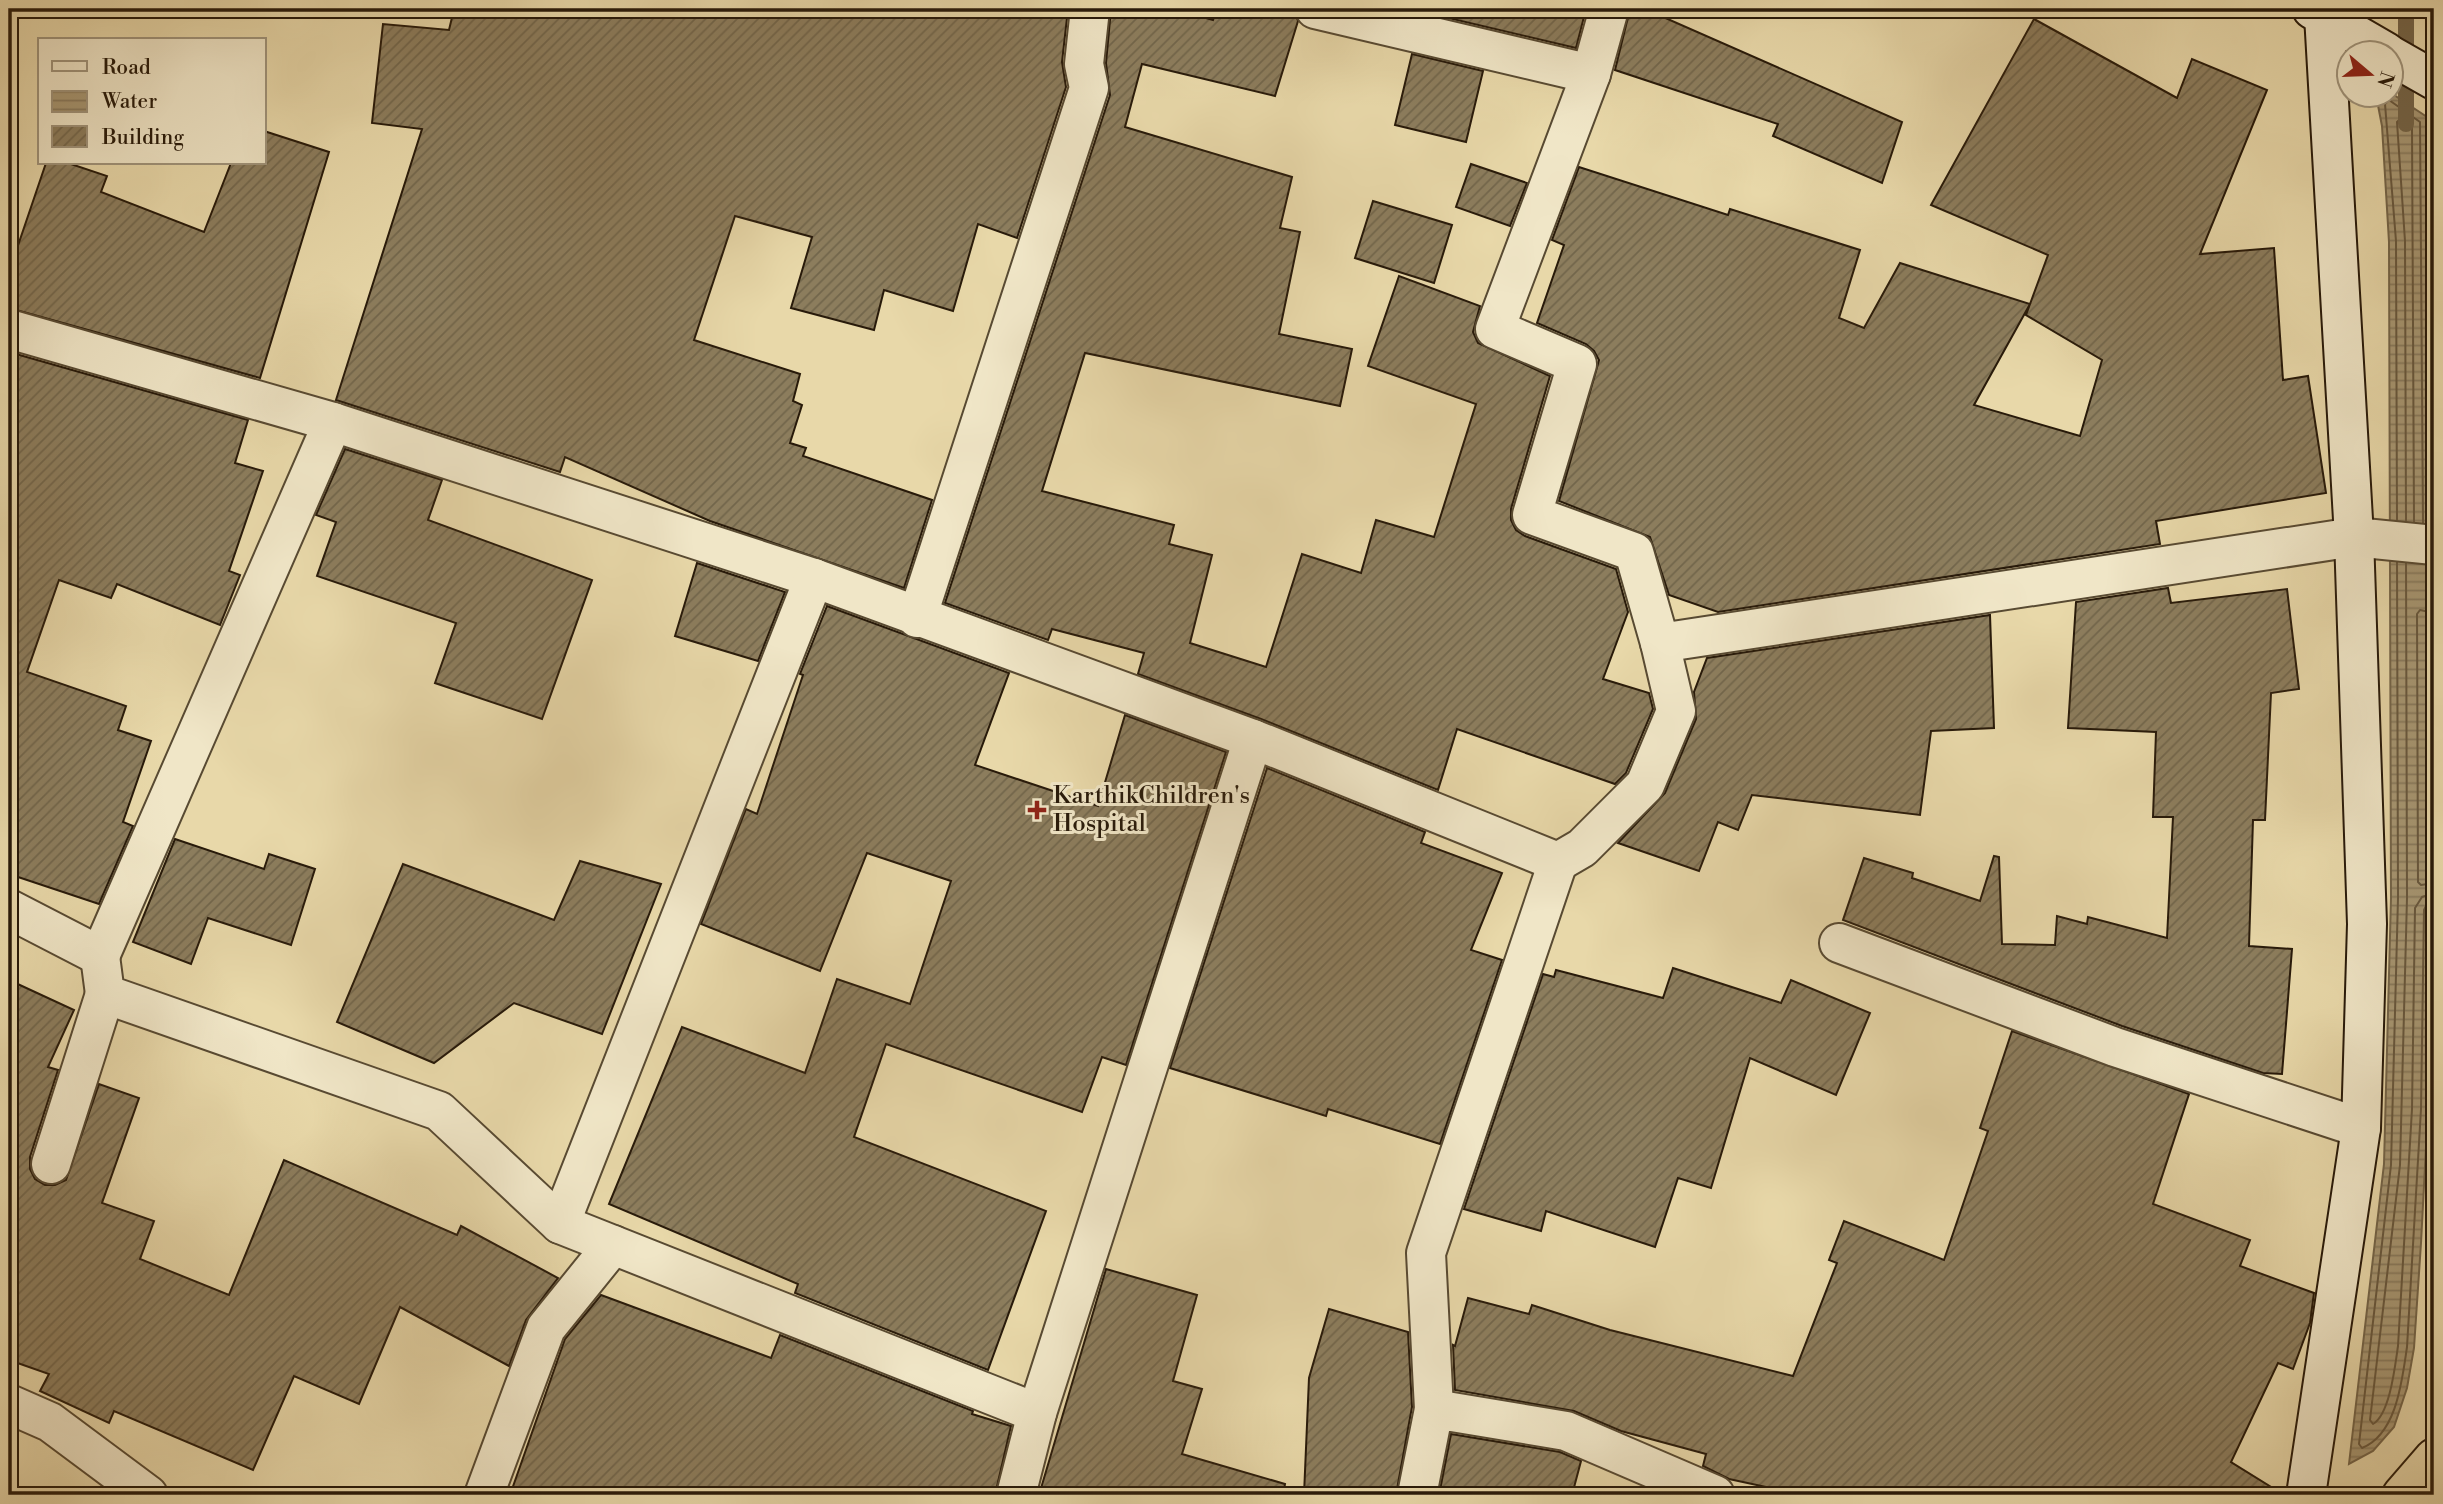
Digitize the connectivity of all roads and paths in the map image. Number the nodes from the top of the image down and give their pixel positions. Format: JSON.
{"nodes":[{"id":1,"x":1090,"y":9,"type":"edge"},
{"id":2,"x":1315,"y":9,"type":"edge"},
{"id":3,"x":1609,"y":9,"type":"edge"},
{"id":4,"x":2318,"y":12,"type":"edge"},
{"id":5,"x":2361,"y":38,"type":"edge"},
{"id":6,"x":2404,"y":63,"type":"edge"},
{"id":7,"x":1591,"y":74,"type":"junction"},
{"id":8,"x":2434,"y":80,"type":"edge"},
{"id":9,"x":9,"y":329,"type":"edge"},
{"id":10,"x":333,"y":422,"type":"junction"},
{"id":11,"x":2372,"y":537,"type":"junction"},
{"id":12,"x":2434,"y":545,"type":"edge"},
{"id":13,"x":814,"y":578,"type":"junction"},
{"id":14,"x":917,"y":618,"type":"junction"},
{"id":15,"x":1660,"y":643,"type":"junction"},
{"id":16,"x":1252,"y":740,"type":"junction"},
{"id":17,"x":1558,"y":862,"type":"junction"},
{"id":18,"x":9,"y":909,"type":"edge"},
{"id":19,"x":1839,"y":943,"type":"dead end"},
{"id":20,"x":100,"y":956,"type":"junction"},
{"id":21,"x":105,"y":994,"type":"junction"},
{"id":22,"x":2361,"y":1128,"type":"junction"},
{"id":23,"x":51,"y":1164,"type":"dead end"},
{"id":24,"x":560,"y":1224,"type":"junction"},
{"id":25,"x":613,"y":1245,"type":"junction"},
{"id":26,"x":9,"y":1404,"type":"edge"},
{"id":27,"x":1434,"y":1409,"type":"junction"},
{"id":28,"x":1037,"y":1413,"type":"junction"},
{"id":29,"x":2434,"y":1458,"type":"edge"},
{"id":30,"x":148,"y":1495,"type":"edge"},
{"id":31,"x":484,"y":1495,"type":"edge"},
{"id":32,"x":1016,"y":1495,"type":"edge"},
{"id":33,"x":1417,"y":1495,"type":"edge"},
{"id":34,"x":1715,"y":1495,"type":"edge"},
{"id":35,"x":2306,"y":1495,"type":"edge"},
{"id":36,"x":2402,"y":1495,"type":"edge"}],
"edges":[{"from":1,"to":14,"type":"street"},
{"from":2,"to":7,"type":"street"},
{"from":3,"to":7,"type":"street"},
{"from":4,"to":5,"type":"street"},
{"from":4,"to":11,"type":"street"},
{"from":6,"to":8,"type":"street"},
{"from":7,"to":15,"type":"street"},
{"from":9,"to":10,"type":"street"},
{"from":10,"to":13,"type":"street"},
{"from":10,"to":20,"type":"street"},
{"from":11,"to":12,"type":"street"},
{"from":11,"to":15,"type":"street"},
{"from":11,"to":22,"type":"street"},
{"from":13,"to":14,"type":"street"},
{"from":13,"to":24,"type":"street"},
{"from":14,"to":16,"type":"street"},
{"from":15,"to":17,"type":"street"},
{"from":16,"to":17,"type":"street"},
{"from":16,"to":28,"type":"street"},
{"from":17,"to":27,"type":"street"},
{"from":18,"to":20,"type":"street"},
{"from":19,"to":22,"type":"street"},
{"from":20,"to":21,"type":"street"},
{"from":21,"to":23,"type":"street"},
{"from":21,"to":24,"type":"street"},
{"from":22,"to":35,"type":"street"},
{"from":24,"to":25,"type":"street"},
{"from":25,"to":28,"type":"street"},
{"from":25,"to":31,"type":"street"},
{"from":26,"to":30,"type":"street"},
{"from":27,"to":33,"type":"street"},
{"from":27,"to":34,"type":"street"},
{"from":28,"to":32,"type":"street"},
{"from":29,"to":36,"type":"highway"}]}
